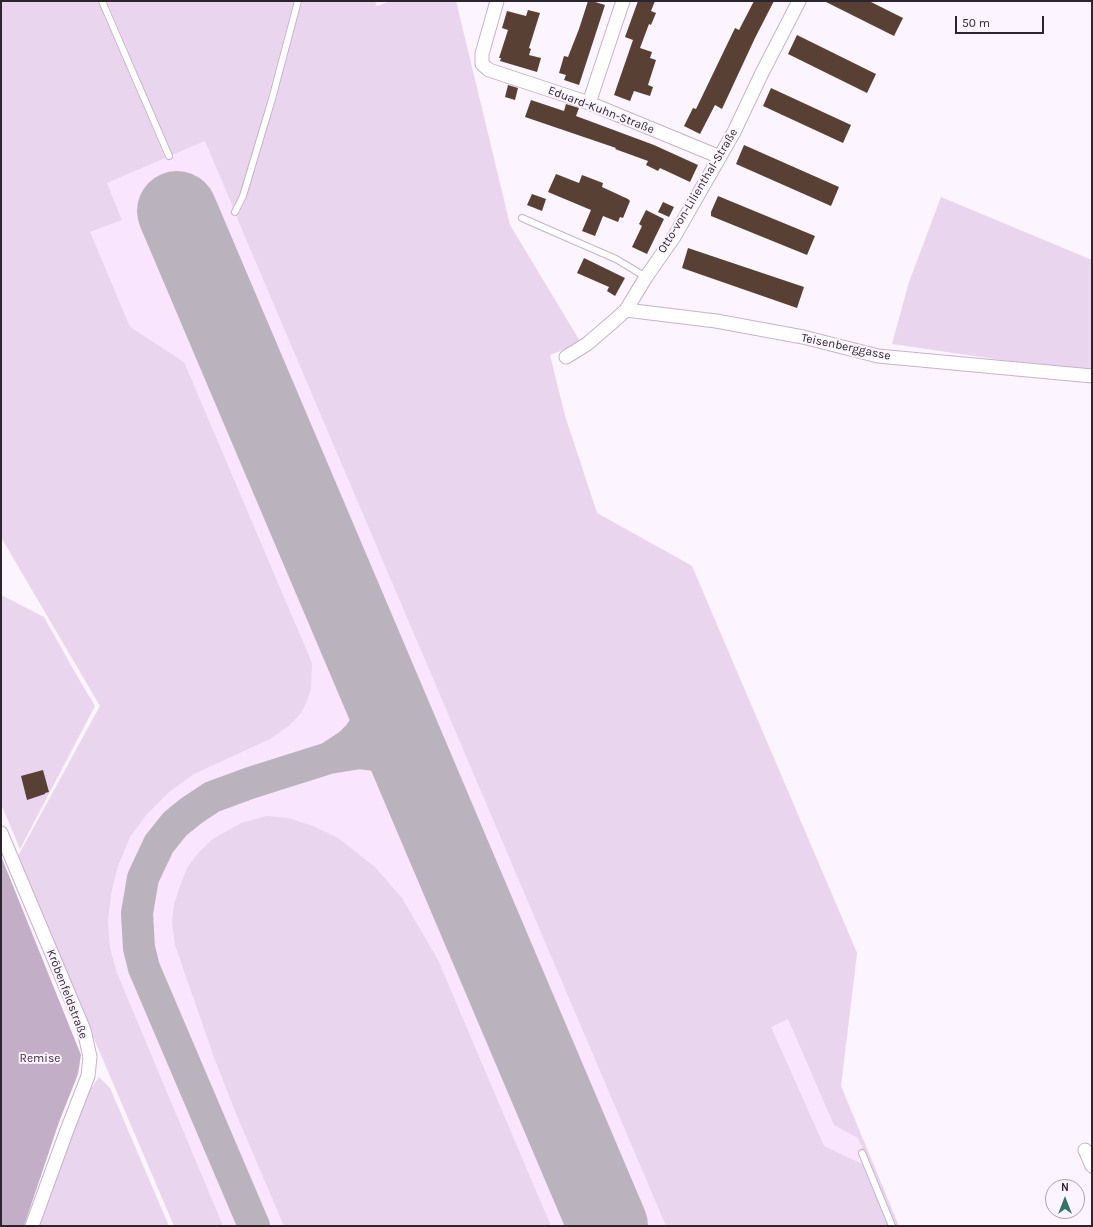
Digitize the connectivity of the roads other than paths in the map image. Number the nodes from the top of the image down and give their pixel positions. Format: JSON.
{"nodes":[{"id":1,"x":102,"y":1,"type":"edge"},
{"id":2,"x":298,"y":1,"type":"edge"},
{"id":3,"x":497,"y":1,"type":"edge"},
{"id":4,"x":623,"y":1,"type":"edge"},
{"id":5,"x":799,"y":1,"type":"edge"},
{"id":6,"x":589,"y":103,"type":"junction"},
{"id":7,"x":169,"y":156,"type":"dead end"},
{"id":8,"x":720,"y":157,"type":"junction"},
{"id":9,"x":235,"y":212,"type":"dead end"},
{"id":10,"x":522,"y":218,"type":"dead end"},
{"id":11,"x":646,"y":277,"type":"junction"},
{"id":12,"x":626,"y":310,"type":"junction"},
{"id":13,"x":566,"y":357,"type":"dead end"},
{"id":14,"x":1092,"y":376,"type":"edge"},
{"id":15,"x":1,"y":833,"type":"edge"},
{"id":16,"x":1085,"y":1150,"type":"dead end"},
{"id":17,"x":862,"y":1153,"type":"dead end"},
{"id":18,"x":1092,"y":1166,"type":"edge"},
{"id":19,"x":32,"y":1226,"type":"edge"},
{"id":20,"x":892,"y":1226,"type":"edge"}],
"edges":[{"from":1,"to":7,"type":"lane"},
{"from":2,"to":9,"type":"lane"},
{"from":3,"to":6,"type":"street","name":"Eduard-Kuhn-Straße"},
{"from":4,"to":6,"type":"street"},
{"from":5,"to":8,"type":"street","name":"Otto-von-Lilienthal-Straße"},
{"from":6,"to":8,"type":"street","name":"Eduard-Kuhn-Straße"},
{"from":8,"to":11,"type":"street","name":"Otto-von-Lilienthal-Straße"},
{"from":10,"to":11,"type":"lane"},
{"from":11,"to":12,"type":"street","name":"Otto-von-Lilienthal-Straße"},
{"from":12,"to":13,"type":"street","name":"Otto-von-Lilienthal-Straße"},
{"from":12,"to":14,"type":"street","name":"Teisenberggasse"},
{"from":15,"to":19,"type":"street","name":"Kröbenfeldstraße"},
{"from":16,"to":18,"type":"street"},
{"from":17,"to":20,"type":"lane"}]}
